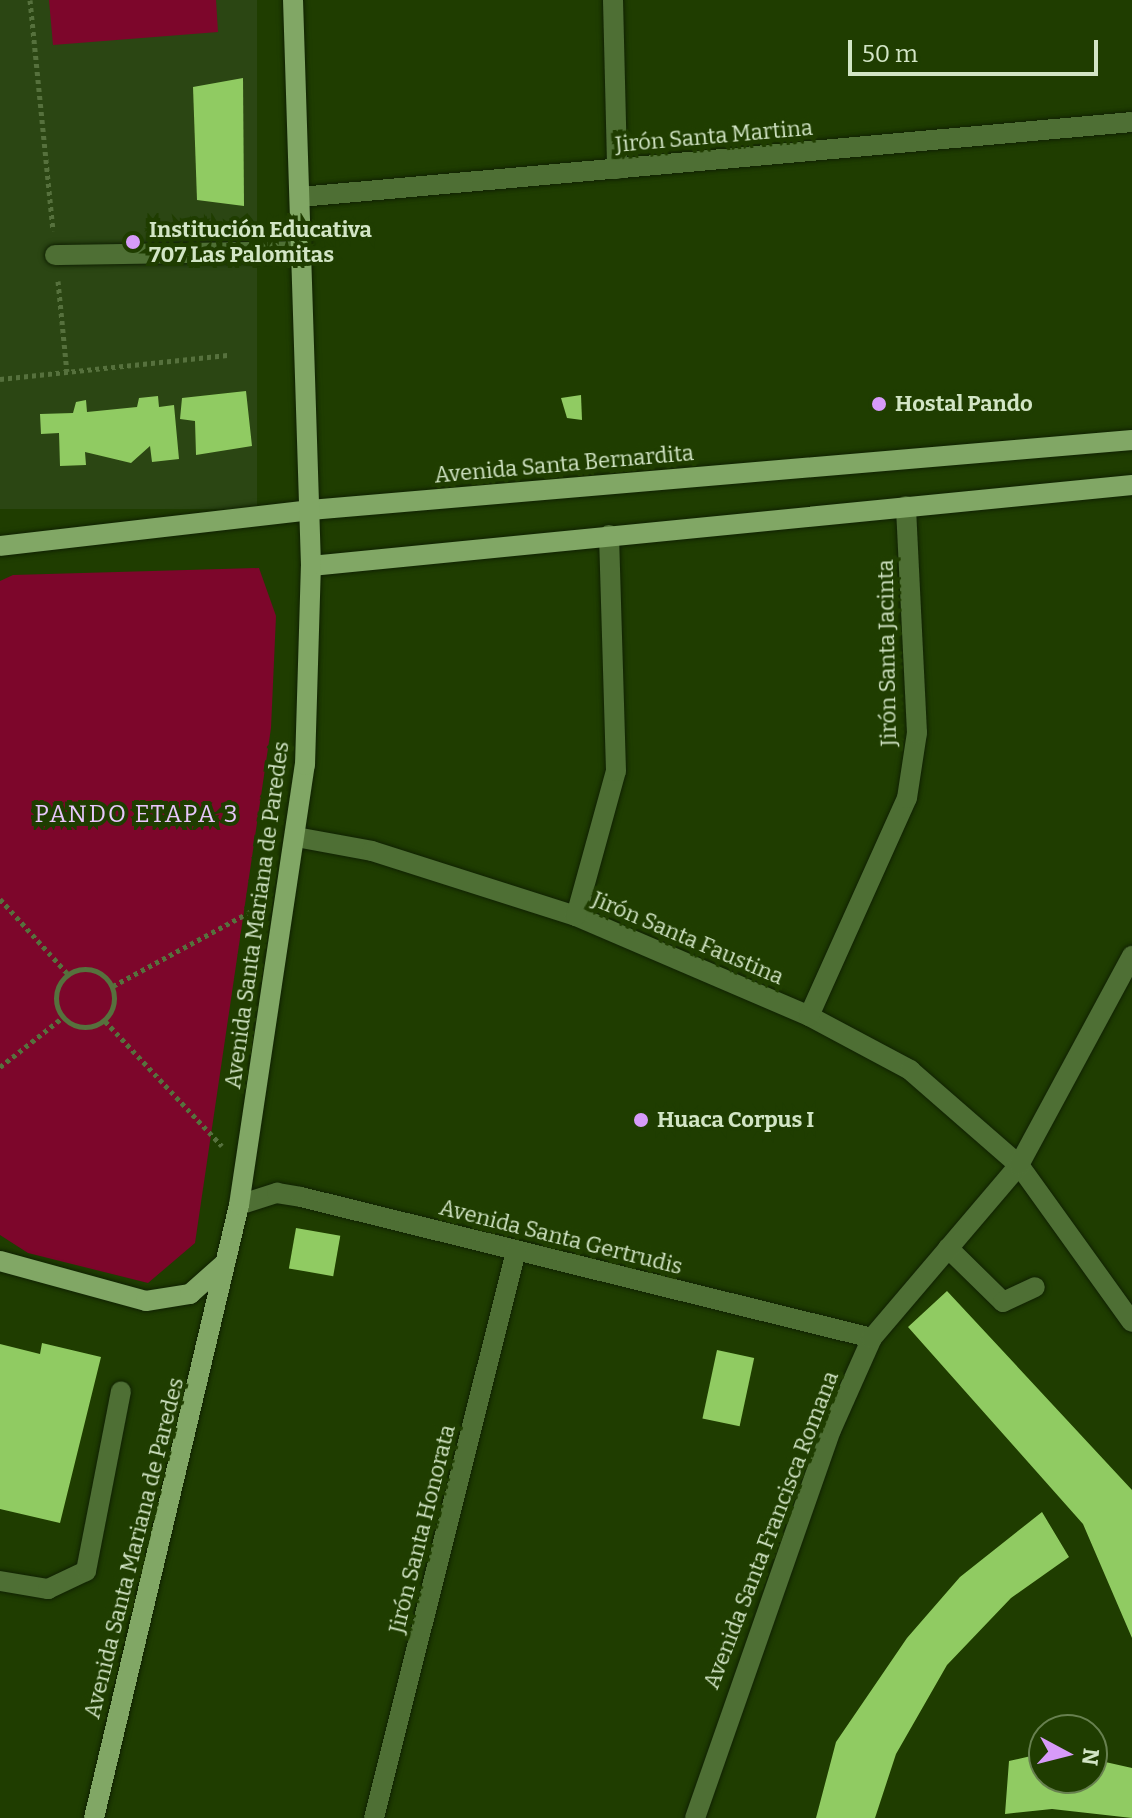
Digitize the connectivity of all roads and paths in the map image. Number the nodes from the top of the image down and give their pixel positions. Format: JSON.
{"nodes":[{"id":1,"x":30,"y":0,"type":"edge"},
{"id":2,"x":293,"y":0,"type":"edge"},
{"id":3,"x":613,"y":0,"type":"edge"},
{"id":4,"x":1132,"y":122,"type":"edge"},
{"id":5,"x":617,"y":169,"type":"junction"},
{"id":6,"x":300,"y":197,"type":"junction"},
{"id":7,"x":301,"y":251,"type":"junction"},
{"id":8,"x":55,"y":255,"type":"junction"},
{"id":9,"x":230,"y":355,"type":"dead end"},
{"id":10,"x":67,"y":372,"type":"junction"},
{"id":11,"x":0,"y":379,"type":"edge"},
{"id":12,"x":1132,"y":440,"type":"edge"},
{"id":13,"x":1132,"y":485,"type":"edge"},
{"id":14,"x":906,"y":506,"type":"junction"},
{"id":15,"x":310,"y":510,"type":"junction"},
{"id":16,"x":609,"y":535,"type":"junction"},
{"id":17,"x":0,"y":546,"type":"edge"},
{"id":18,"x":311,"y":566,"type":"junction"},
{"id":19,"x":296,"y":837,"type":"junction"},
{"id":20,"x":289,"y":890,"type":"junction"},
{"id":21,"x":0,"y":899,"type":"edge"},
{"id":22,"x":576,"y":916,"type":"junction"},
{"id":23,"x":1132,"y":956,"type":"edge"},
{"id":24,"x":68,"y":974,"type":"junction"},
{"id":25,"x":113,"y":986,"type":"junction"},
{"id":26,"x":809,"y":1016,"type":"junction"},
{"id":27,"x":62,"y":1018,"type":"junction"},
{"id":28,"x":105,"y":1021,"type":"junction"},
{"id":29,"x":0,"y":1067,"type":"edge"},
{"id":30,"x":1019,"y":1165,"type":"junction"},
{"id":31,"x":244,"y":1170,"type":"junction"},
{"id":32,"x":239,"y":1205,"type":"junction"},
{"id":33,"x":948,"y":1248,"type":"junction"},
{"id":34,"x":516,"y":1251,"type":"junction"},
{"id":35,"x":227,"y":1260,"type":"junction"},
{"id":36,"x":0,"y":1261,"type":"edge"},
{"id":37,"x":1035,"y":1287,"type":"dead end"},
{"id":38,"x":1132,"y":1322,"type":"edge"},
{"id":39,"x":872,"y":1338,"type":"junction"},
{"id":40,"x":121,"y":1391,"type":"dead end"},
{"id":41,"x":0,"y":1581,"type":"edge"},
{"id":42,"x":94,"y":1818,"type":"edge"},
{"id":43,"x":374,"y":1818,"type":"edge"},
{"id":44,"x":695,"y":1818,"type":"edge"}],
"edges":[{"from":1,"to":8,"type":"path"},
{"from":2,"to":6,"type":"main road","name":"Avenida Santa Mariana de Paredes"},
{"from":3,"to":5,"type":"street"},
{"from":4,"to":5,"type":"street","name":"Jirón Santa Martina"},
{"from":5,"to":6,"type":"street","name":"Jirón Santa Martina"},
{"from":6,"to":7,"type":"main road","name":"Avenida Santa Mariana de Paredes"},
{"from":7,"to":8,"type":"street"},
{"from":7,"to":15,"type":"main road","name":"Avenida Santa Mariana de Paredes"},
{"from":8,"to":10,"type":"path"},
{"from":9,"to":10,"type":"path"},
{"from":10,"to":11,"type":"path"},
{"from":12,"to":15,"type":"main road","name":"Avenida Santa Bernardita"},
{"from":13,"to":14,"type":"main road"},
{"from":14,"to":16,"type":"main road"},
{"from":14,"to":26,"type":"street","name":"Jirón Santa Jacinta"},
{"from":15,"to":17,"type":"main road","name":"Avenida Santa Bernardita"},
{"from":15,"to":18,"type":"main road","name":"Avenida Santa Mariana de Paredes"},
{"from":16,"to":18,"type":"main road"},
{"from":16,"to":22,"type":"street"},
{"from":18,"to":19,"type":"main road","name":"Avenida Santa Mariana de Paredes"},
{"from":19,"to":20,"type":"main road","name":"Avenida Santa Mariana de Paredes"},
{"from":19,"to":22,"type":"street","name":"Jirón Santa Faustina"},
{"from":20,"to":25,"type":"path"},
{"from":20,"to":31,"type":"main road","name":"Avenida Santa Mariana de Paredes"},
{"from":21,"to":24,"type":"path"},
{"from":22,"to":26,"type":"street","name":"Jirón Santa Faustina"},
{"from":23,"to":30,"type":"street","name":"Avenida Santa Francisca Romana"},
{"from":24,"to":25,"type":"path"},
{"from":24,"to":27,"type":"path"},
{"from":25,"to":28,"type":"path"},
{"from":26,"to":30,"type":"street","name":"Jirón Santa Faustina"},
{"from":27,"to":28,"type":"path"},
{"from":27,"to":29,"type":"path"},
{"from":28,"to":31,"type":"path"},
{"from":30,"to":33,"type":"street","name":"Avenida Santa Francisca Romana"},
{"from":30,"to":38,"type":"street","name":"Jirón Santa Faustina"},
{"from":31,"to":32,"type":"main road","name":"Avenida Santa Mariana de Paredes"},
{"from":32,"to":34,"type":"street","name":"Avenida Santa Gertrudis"},
{"from":32,"to":35,"type":"main road","name":"Avenida Santa Mariana de Paredes"},
{"from":33,"to":37,"type":"street"},
{"from":33,"to":39,"type":"street","name":"Avenida Santa Francisca Romana"},
{"from":34,"to":39,"type":"street","name":"Avenida Santa Gertrudis"},
{"from":34,"to":43,"type":"street","name":"Jirón Santa Honorata"},
{"from":35,"to":36,"type":"main road"},
{"from":35,"to":42,"type":"main road","name":"Avenida Santa Mariana de Paredes"},
{"from":39,"to":44,"type":"street","name":"Avenida Santa Francisca Romana"},
{"from":40,"to":41,"type":"street"}]}
